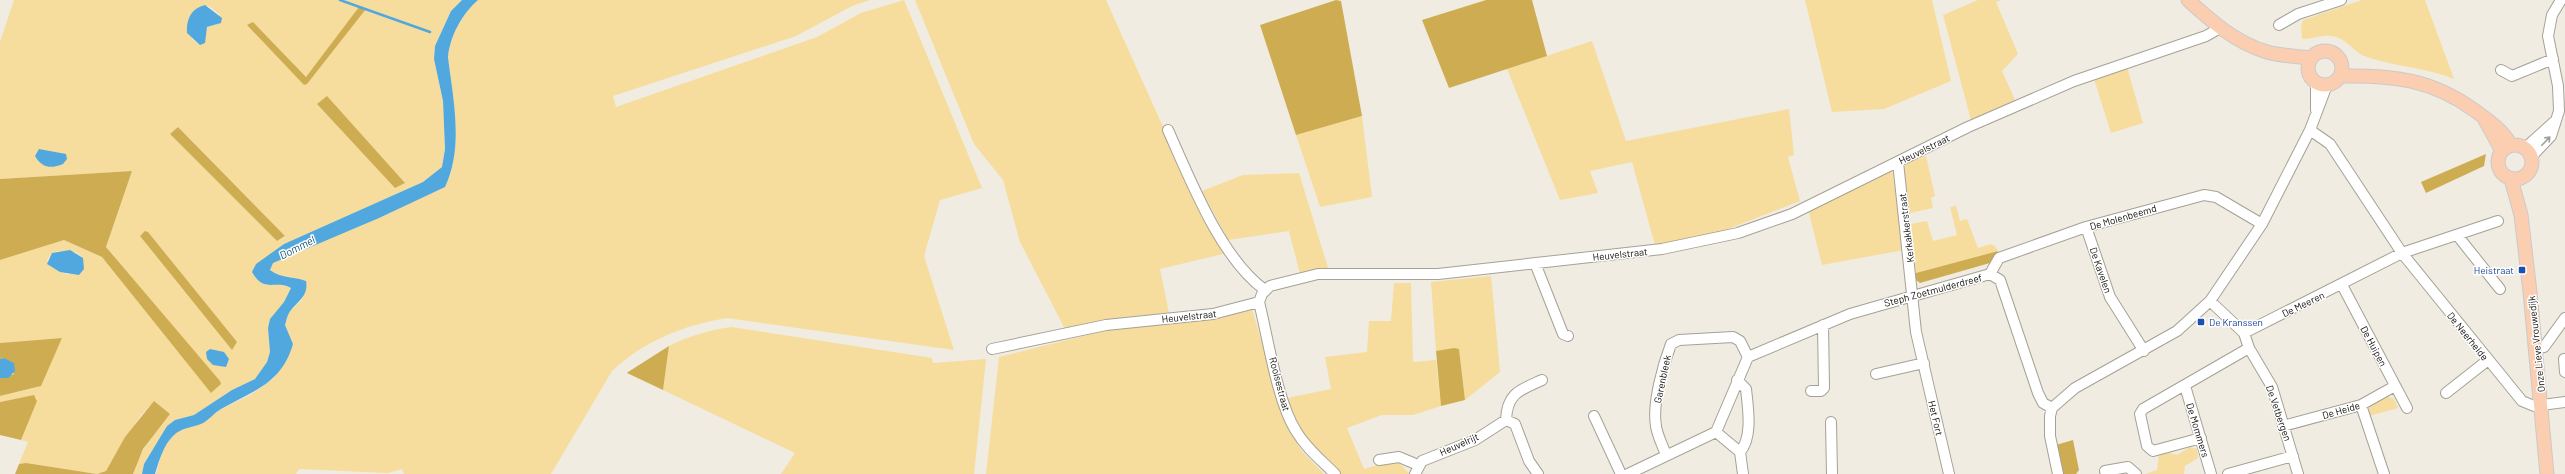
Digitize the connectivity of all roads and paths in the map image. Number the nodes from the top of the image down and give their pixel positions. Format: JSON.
{"nodes":[{"id":1,"x":2188,"y":0,"type":"edge"},
{"id":2,"x":2561,"y":0,"type":"edge"},
{"id":3,"x":2335,"y":1,"type":"edge"},
{"id":4,"x":2279,"y":25,"type":"dead end"},
{"id":5,"x":2220,"y":28,"type":"junction"},
{"id":6,"x":2553,"y":59,"type":"junction"},
{"id":7,"x":2309,"y":64,"type":"junction"},
{"id":8,"x":2342,"y":70,"type":"junction"},
{"id":9,"x":2500,"y":70,"type":"dead end"},
{"id":10,"x":2322,"y":84,"type":"junction"},
{"id":11,"x":1168,"y":130,"type":"dead end"},
{"id":12,"x":2310,"y":130,"type":"junction"},
{"id":13,"x":2506,"y":148,"type":"junction"},
{"id":14,"x":2528,"y":152,"type":"junction"},
{"id":15,"x":1898,"y":162,"type":"junction"},
{"id":16,"x":2516,"y":179,"type":"junction"},
{"id":17,"x":2498,"y":221,"type":"dead end"},
{"id":18,"x":2262,"y":224,"type":"junction"},
{"id":19,"x":2086,"y":227,"type":"junction"},
{"id":20,"x":2457,"y":235,"type":"junction"},
{"id":21,"x":2402,"y":254,"type":"junction"},
{"id":22,"x":1535,"y":263,"type":"junction"},
{"id":23,"x":1990,"y":274,"type":"junction"},
{"id":24,"x":2342,"y":285,"type":"junction"},
{"id":25,"x":2500,"y":289,"type":"dead end"},
{"id":26,"x":1265,"y":290,"type":"junction"},
{"id":27,"x":1913,"y":295,"type":"junction"},
{"id":28,"x":2210,"y":301,"type":"junction"},
{"id":29,"x":1259,"y":302,"type":"junction"},
{"id":30,"x":2565,"y":318,"type":"edge"},
{"id":31,"x":1823,"y":325,"type":"junction"},
{"id":32,"x":2244,"y":333,"type":"junction"},
{"id":33,"x":1568,"y":336,"type":"dead end"},
{"id":34,"x":2249,"y":348,"type":"junction"},
{"id":35,"x":2537,"y":348,"type":"junction"},
{"id":36,"x":992,"y":349,"type":"dead end"},
{"id":37,"x":2144,"y":351,"type":"junction"},
{"id":38,"x":1748,"y":357,"type":"junction"},
{"id":39,"x":2564,"y":359,"type":"dead end"},
{"id":40,"x":2488,"y":360,"type":"junction"},
{"id":41,"x":1924,"y":363,"type":"junction"},
{"id":42,"x":2565,"y":372,"type":"edge"},
{"id":43,"x":1876,"y":374,"type":"dead end"},
{"id":44,"x":1542,"y":380,"type":"dead end"},
{"id":45,"x":1737,"y":380,"type":"junction"},
{"id":46,"x":2185,"y":386,"type":"junction"},
{"id":47,"x":2395,"y":386,"type":"junction"},
{"id":48,"x":1812,"y":391,"type":"dead end"},
{"id":49,"x":2446,"y":393,"type":"dead end"},
{"id":50,"x":2565,"y":402,"type":"edge"},
{"id":51,"x":2361,"y":405,"type":"junction"},
{"id":52,"x":2542,"y":405,"type":"junction"},
{"id":53,"x":2052,"y":408,"type":"junction"},
{"id":54,"x":2407,"y":408,"type":"dead end"},
{"id":55,"x":1594,"y":416,"type":"dead end"},
{"id":56,"x":1506,"y":420,"type":"junction"},
{"id":57,"x":1831,"y":422,"type":"dead end"},
{"id":58,"x":2284,"y":426,"type":"junction"},
{"id":59,"x":1716,"y":432,"type":"junction"},
{"id":60,"x":2201,"y":438,"type":"junction"},
{"id":61,"x":1740,"y":452,"type":"junction"},
{"id":62,"x":1666,"y":455,"type":"junction"},
{"id":63,"x":2293,"y":456,"type":"junction"},
{"id":64,"x":1379,"y":460,"type":"dead end"},
{"id":65,"x":1417,"y":469,"type":"edge"},
{"id":66,"x":2105,"y":471,"type":"dead end"},
{"id":67,"x":1335,"y":474,"type":"edge"},
{"id":68,"x":1538,"y":474,"type":"edge"},
{"id":69,"x":1621,"y":474,"type":"edge"},
{"id":70,"x":1628,"y":474,"type":"edge"},
{"id":71,"x":1743,"y":474,"type":"edge"},
{"id":72,"x":1832,"y":474,"type":"edge"},
{"id":73,"x":1949,"y":474,"type":"edge"},
{"id":74,"x":2058,"y":474,"type":"edge"},
{"id":75,"x":2136,"y":474,"type":"edge"},
{"id":76,"x":2211,"y":474,"type":"edge"},
{"id":77,"x":2228,"y":474,"type":"edge"},
{"id":78,"x":2298,"y":474,"type":"edge"},
{"id":79,"x":2384,"y":474,"type":"edge"},
{"id":80,"x":2547,"y":474,"type":"edge"}],
"edges":[{"from":1,"to":5,"type":"main road"},
{"from":2,"to":6,"type":"street"},
{"from":3,"to":4,"type":"street"},
{"from":5,"to":7,"type":"main road"},
{"from":5,"to":15,"type":"street","name":"Heuvelstraat"},
{"from":6,"to":9,"type":"street"},
{"from":6,"to":14,"type":"street"},
{"from":7,"to":8,"type":"main road"},
{"from":7,"to":10,"type":"main road"},
{"from":8,"to":10,"type":"main road"},
{"from":8,"to":13,"type":"main road"},
{"from":10,"to":12,"type":"street"},
{"from":11,"to":26,"type":"street"},
{"from":12,"to":18,"type":"street"},
{"from":12,"to":21,"type":"street","name":"De Neerheide"},
{"from":13,"to":14,"type":"main road"},
{"from":13,"to":16,"type":"main road"},
{"from":14,"to":16,"type":"main road"},
{"from":15,"to":22,"type":"street","name":"Heuvelstraat"},
{"from":15,"to":27,"type":"street","name":"Kerkakkerstraat"},
{"from":16,"to":35,"type":"main road","name":"Onze Lieve Vrouwedijk"},
{"from":17,"to":20,"type":"street"},
{"from":18,"to":19,"type":"street","name":"De Molenbeemd"},
{"from":18,"to":28,"type":"street"},
{"from":19,"to":23,"type":"street","name":"De Molenbeemd"},
{"from":19,"to":37,"type":"street","name":"De Kavelen"},
{"from":20,"to":21,"type":"street"},
{"from":20,"to":25,"type":"street"},
{"from":21,"to":24,"type":"street","name":"De Meeren"},
{"from":21,"to":40,"type":"street","name":"De Neerheide"},
{"from":22,"to":26,"type":"street","name":"Heuvelstraat"},
{"from":22,"to":33,"type":"street"},
{"from":23,"to":27,"type":"street","name":"Steph Zoetmulderdreef"},
{"from":23,"to":53,"type":"street","name":"Steph Zoetmulderdreef"},
{"from":24,"to":32,"type":"street","name":"De Meeren"},
{"from":24,"to":47,"type":"street","name":"De Huipen"},
{"from":26,"to":29,"type":"street"},
{"from":27,"to":31,"type":"street","name":"Steph Zoetmulderdreef"},
{"from":27,"to":41,"type":"street","name":"Het Fort"},
{"from":28,"to":32,"type":"street"},
{"from":28,"to":37,"type":"street"},
{"from":29,"to":36,"type":"street","name":"Heuvelstraat"},
{"from":29,"to":67,"type":"street","name":"Rooisestraat"},
{"from":30,"to":35,"type":"street"},
{"from":31,"to":38,"type":"street","name":"Steph Zoetmulderdreef"},
{"from":31,"to":48,"type":"street"},
{"from":32,"to":34,"type":"street","name":"De Vetbergen"},
{"from":34,"to":46,"type":"street"},
{"from":34,"to":58,"type":"street","name":"De Vetbergen"},
{"from":35,"to":52,"type":"main road","name":"Onze Lieve Vrouwedijk"},
{"from":37,"to":53,"type":"street"},
{"from":38,"to":45,"type":"street"},
{"from":38,"to":62,"type":"street","name":"Garenbleek"},
{"from":39,"to":42,"type":"street"},
{"from":40,"to":49,"type":"street"},
{"from":40,"to":52,"type":"street","name":"De Neerheide"},
{"from":41,"to":43,"type":"street"},
{"from":41,"to":73,"type":"street","name":"Het Fort"},
{"from":44,"to":56,"type":"street"},
{"from":45,"to":59,"type":"street"},
{"from":45,"to":61,"type":"street"},
{"from":46,"to":60,"type":"street","name":"De Mommers"},
{"from":46,"to":60,"type":"street"},
{"from":47,"to":51,"type":"street","name":"De Heide"},
{"from":47,"to":54,"type":"street","name":"De Huipen"},
{"from":50,"to":52,"type":"street","name":"De Neerheide"},
{"from":51,"to":58,"type":"street","name":"De Heide"},
{"from":51,"to":79,"type":"street"},
{"from":52,"to":80,"type":"main road","name":"Onze Lieve Vrouwedijk"},
{"from":53,"to":74,"type":"street"},
{"from":55,"to":69,"type":"street"},
{"from":56,"to":65,"type":"street","name":"Heuvelrijt"},
{"from":56,"to":68,"type":"street"},
{"from":57,"to":72,"type":"street"},
{"from":58,"to":63,"type":"street","name":"De Vetbergen"},
{"from":59,"to":61,"type":"street"},
{"from":59,"to":62,"type":"street"},
{"from":60,"to":76,"type":"street","name":"De Mommers"},
{"from":61,"to":71,"type":"street"},
{"from":62,"to":70,"type":"street"},
{"from":63,"to":77,"type":"street"},
{"from":63,"to":78,"type":"street","name":"De Vetbergen"},
{"from":64,"to":65,"type":"street","name":"Heuvelrijt"},
{"from":66,"to":75,"type":"street"}]}
